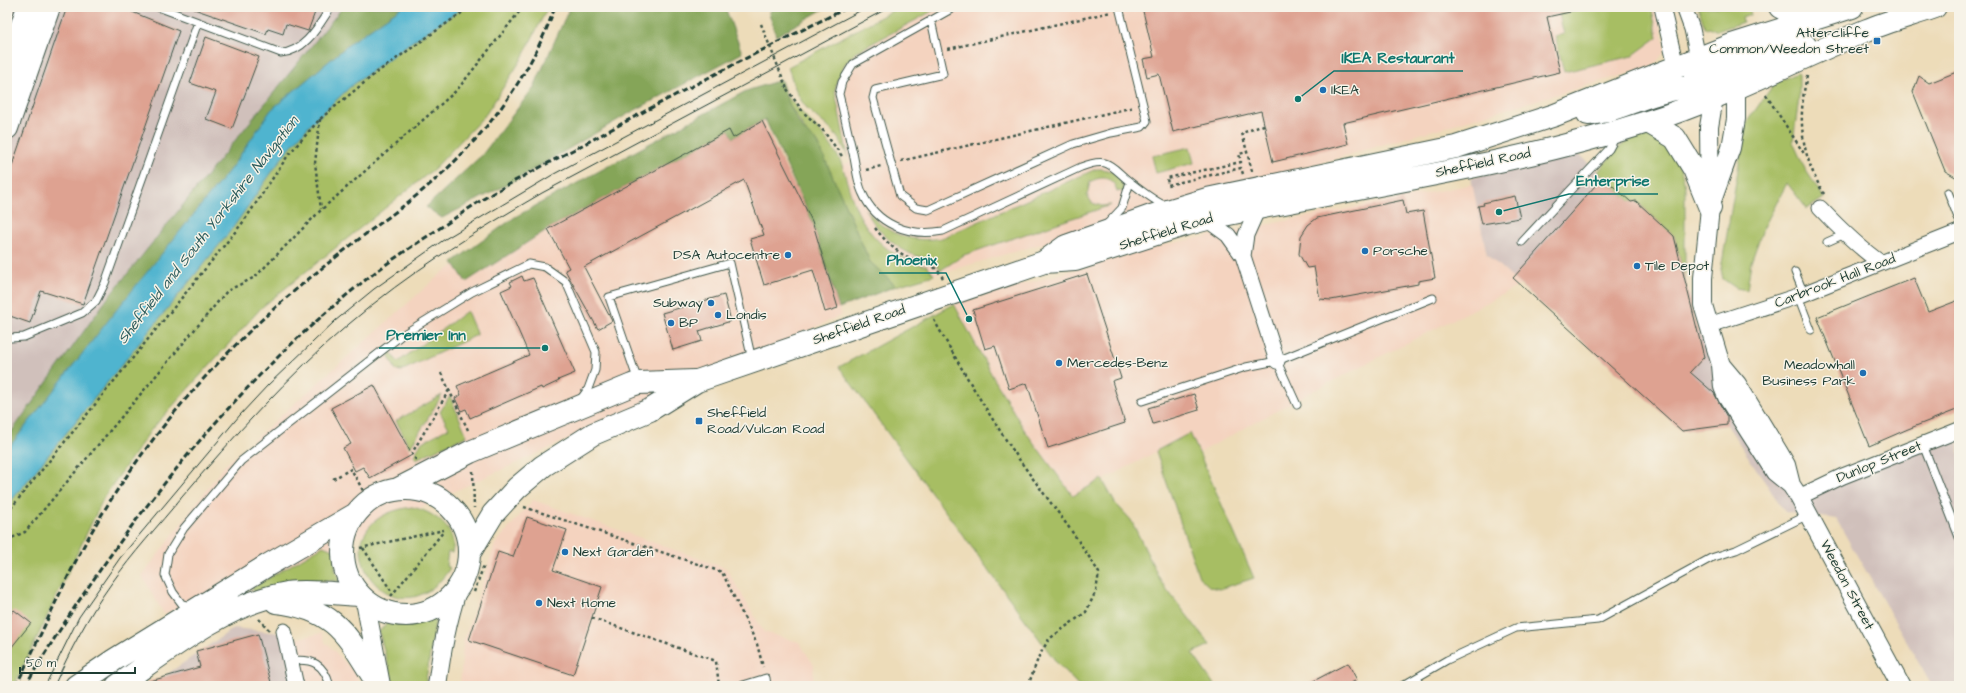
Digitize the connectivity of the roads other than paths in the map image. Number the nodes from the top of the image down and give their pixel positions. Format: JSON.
{"nodes":[{"id":1,"x":28,"y":7,"type":"edge"},
{"id":2,"x":49,"y":7,"type":"edge"},
{"id":3,"x":161,"y":7,"type":"edge"},
{"id":4,"x":331,"y":7,"type":"edge"},
{"id":5,"x":955,"y":7,"type":"edge"},
{"id":6,"x":1662,"y":7,"type":"edge"},
{"id":7,"x":1684,"y":7,"type":"edge"},
{"id":8,"x":1780,"y":7,"type":"edge"},
{"id":9,"x":1852,"y":7,"type":"edge"},
{"id":10,"x":1935,"y":7,"type":"edge"},
{"id":11,"x":1119,"y":8,"type":"edge"},
{"id":12,"x":931,"y":20,"type":"junction"},
{"id":13,"x":1809,"y":21,"type":"junction"},
{"id":14,"x":198,"y":22,"type":"junction"},
{"id":15,"x":1836,"y":44,"type":"junction"},
{"id":16,"x":1732,"y":45,"type":"junction"},
{"id":17,"x":7,"y":68,"type":"edge"},
{"id":18,"x":1691,"y":71,"type":"junction"},
{"id":19,"x":1721,"y":86,"type":"junction"},
{"id":20,"x":1685,"y":108,"type":"junction"},
{"id":21,"x":1648,"y":122,"type":"junction"},
{"id":22,"x":7,"y":128,"type":"edge"},
{"id":23,"x":1619,"y":130,"type":"junction"},
{"id":24,"x":1130,"y":182,"type":"junction"},
{"id":25,"x":1948,"y":192,"type":"dead end"},
{"id":26,"x":1258,"y":208,"type":"junction"},
{"id":27,"x":1710,"y":208,"type":"junction"},
{"id":28,"x":1820,"y":208,"type":"road end"},
{"id":29,"x":1174,"y":210,"type":"junction"},
{"id":30,"x":1206,"y":219,"type":"junction"},
{"id":31,"x":1959,"y":220,"type":"edge"},
{"id":32,"x":1959,"y":232,"type":"edge"},
{"id":33,"x":1099,"y":233,"type":"junction"},
{"id":34,"x":1845,"y":234,"type":"junction"},
{"id":35,"x":1522,"y":242,"type":"dead end"},
{"id":36,"x":1827,"y":242,"type":"dead end"},
{"id":37,"x":1243,"y":256,"type":"junction"},
{"id":38,"x":1044,"y":262,"type":"junction"},
{"id":39,"x":1881,"y":263,"type":"junction"},
{"id":40,"x":1796,"y":272,"type":"dead end"},
{"id":41,"x":1801,"y":295,"type":"junction"},
{"id":42,"x":1433,"y":298,"type":"dead end"},
{"id":43,"x":1709,"y":324,"type":"junction"},
{"id":44,"x":1811,"y":330,"type":"dead end"},
{"id":45,"x":7,"y":336,"type":"edge"},
{"id":46,"x":1277,"y":361,"type":"junction"},
{"id":47,"x":753,"y":362,"type":"junction"},
{"id":48,"x":697,"y":381,"type":"junction"},
{"id":49,"x":638,"y":383,"type":"junction"},
{"id":50,"x":1142,"y":401,"type":"dead end"},
{"id":51,"x":1298,"y":406,"type":"dead end"},
{"id":52,"x":576,"y":407,"type":"junction"},
{"id":53,"x":1959,"y":430,"type":"edge"},
{"id":54,"x":1922,"y":445,"type":"junction"},
{"id":55,"x":397,"y":489,"type":"junction"},
{"id":56,"x":1795,"y":491,"type":"junction"},
{"id":57,"x":1809,"y":514,"type":"junction"},
{"id":58,"x":354,"y":515,"type":"junction"},
{"id":59,"x":1959,"y":537,"type":"edge"},
{"id":60,"x":478,"y":556,"type":"junction"},
{"id":61,"x":465,"y":593,"type":"junction"},
{"id":62,"x":362,"y":598,"type":"junction"},
{"id":63,"x":253,"y":603,"type":"junction"},
{"id":64,"x":198,"y":608,"type":"junction"},
{"id":65,"x":284,"y":631,"type":"road end"},
{"id":66,"x":164,"y":642,"type":"junction"},
{"id":67,"x":290,"y":661,"type":"junction"},
{"id":68,"x":76,"y":686,"type":"edge"},
{"id":69,"x":117,"y":686,"type":"edge"},
{"id":70,"x":296,"y":686,"type":"edge"},
{"id":71,"x":330,"y":686,"type":"edge"},
{"id":72,"x":380,"y":686,"type":"edge"},
{"id":73,"x":437,"y":686,"type":"edge"},
{"id":74,"x":740,"y":686,"type":"edge"},
{"id":75,"x":767,"y":686,"type":"edge"},
{"id":76,"x":1402,"y":686,"type":"edge"},
{"id":77,"x":1901,"y":686,"type":"edge"}],
"edges":[{"from":1,"to":17,"type":"main road"},
{"from":2,"to":22,"type":"main road"},
{"from":3,"to":14,"type":"lane"},
{"from":4,"to":14,"type":"lane"},
{"from":5,"to":12,"type":"lane"},
{"from":6,"to":18,"type":"street"},
{"from":7,"to":18,"type":"street"},
{"from":8,"to":13,"type":"main road"},
{"from":9,"to":13,"type":"main road"},
{"from":10,"to":15,"type":"main road"},
{"from":11,"to":12,"type":"lane"},
{"from":12,"to":24,"type":"lane"},
{"from":13,"to":16,"type":"main road"},
{"from":14,"to":45,"type":"lane"},
{"from":15,"to":19,"type":"main road"},
{"from":15,"to":19,"type":"main road"},
{"from":16,"to":18,"type":"main road"},
{"from":16,"to":19,"type":"main road"},
{"from":18,"to":19,"type":"main road","name":"Sheffield Road"},
{"from":18,"to":20,"type":"main road"},
{"from":18,"to":29,"type":"main road","name":"Sheffield Road"},
{"from":19,"to":20,"type":"main road","name":"Sheffield Road"},
{"from":19,"to":27,"type":"street","name":"Weedon Street"},
{"from":19,"to":27,"type":"street","name":"Weedon Street"},
{"from":20,"to":21,"type":"main road","name":"Sheffield Road"},
{"from":21,"to":23,"type":"main road","name":"Sheffield Road"},
{"from":21,"to":27,"type":"main road"},
{"from":23,"to":26,"type":"main road","name":"Sheffield Road"},
{"from":23,"to":35,"type":"lane"},
{"from":24,"to":29,"type":"lane"},
{"from":24,"to":33,"type":"lane"},
{"from":25,"to":31,"type":"lane"},
{"from":26,"to":30,"type":"main road","name":"Sheffield Road"},
{"from":26,"to":37,"type":"street"},
{"from":27,"to":43,"type":"street","name":"Weedon Street"},
{"from":28,"to":34,"type":"street"},
{"from":29,"to":33,"type":"main road","name":"Sheffield Road"},
{"from":30,"to":37,"type":"street"},
{"from":30,"to":38,"type":"main road","name":"Sheffield Road"},
{"from":32,"to":39,"type":"street","name":"Carbrook Hall Road"},
{"from":33,"to":38,"type":"main road","name":"Sheffield Road"},
{"from":34,"to":36,"type":"lane"},
{"from":34,"to":39,"type":"street"},
{"from":37,"to":46,"type":"street"},
{"from":38,"to":47,"type":"main road","name":"Sheffield Road"},
{"from":39,"to":41,"type":"street","name":"Carbrook Hall Road"},
{"from":40,"to":41,"type":"lane"},
{"from":41,"to":43,"type":"street","name":"Carbrook Hall Road"},
{"from":41,"to":44,"type":"lane"},
{"from":42,"to":46,"type":"lane"},
{"from":43,"to":56,"type":"street","name":"Weedon Street"},
{"from":46,"to":50,"type":"lane"},
{"from":46,"to":51,"type":"lane"},
{"from":47,"to":48,"type":"main road","name":"Sheffield Road"},
{"from":47,"to":49,"type":"lane"},
{"from":48,"to":49,"type":"main road"},
{"from":48,"to":60,"type":"main road"},
{"from":49,"to":52,"type":"main road"},
{"from":52,"to":55,"type":"main road"},
{"from":52,"to":64,"type":"lane"},
{"from":53,"to":54,"type":"street","name":"Dunlop Street"},
{"from":54,"to":56,"type":"street","name":"Dunlop Street"},
{"from":54,"to":59,"type":"lane"},
{"from":55,"to":58,"type":"main road"},
{"from":55,"to":60,"type":"main road"},
{"from":56,"to":57,"type":"street","name":"Weedon Street"},
{"from":57,"to":76,"type":"lane"},
{"from":57,"to":77,"type":"street","name":"Weedon Street"},
{"from":58,"to":62,"type":"main road"},
{"from":58,"to":64,"type":"main road"},
{"from":60,"to":61,"type":"main road"},
{"from":61,"to":62,"type":"main road"},
{"from":61,"to":73,"type":"street"},
{"from":62,"to":63,"type":"main road"},
{"from":62,"to":72,"type":"street"},
{"from":63,"to":66,"type":"main road"},
{"from":63,"to":72,"type":"main road"},
{"from":64,"to":66,"type":"main road"},
{"from":65,"to":67,"type":"street"},
{"from":66,"to":68,"type":"main road"},
{"from":66,"to":69,"type":"main road"},
{"from":67,"to":70,"type":"street"},
{"from":67,"to":71,"type":"lane"},
{"from":74,"to":75,"type":"lane"}]}
